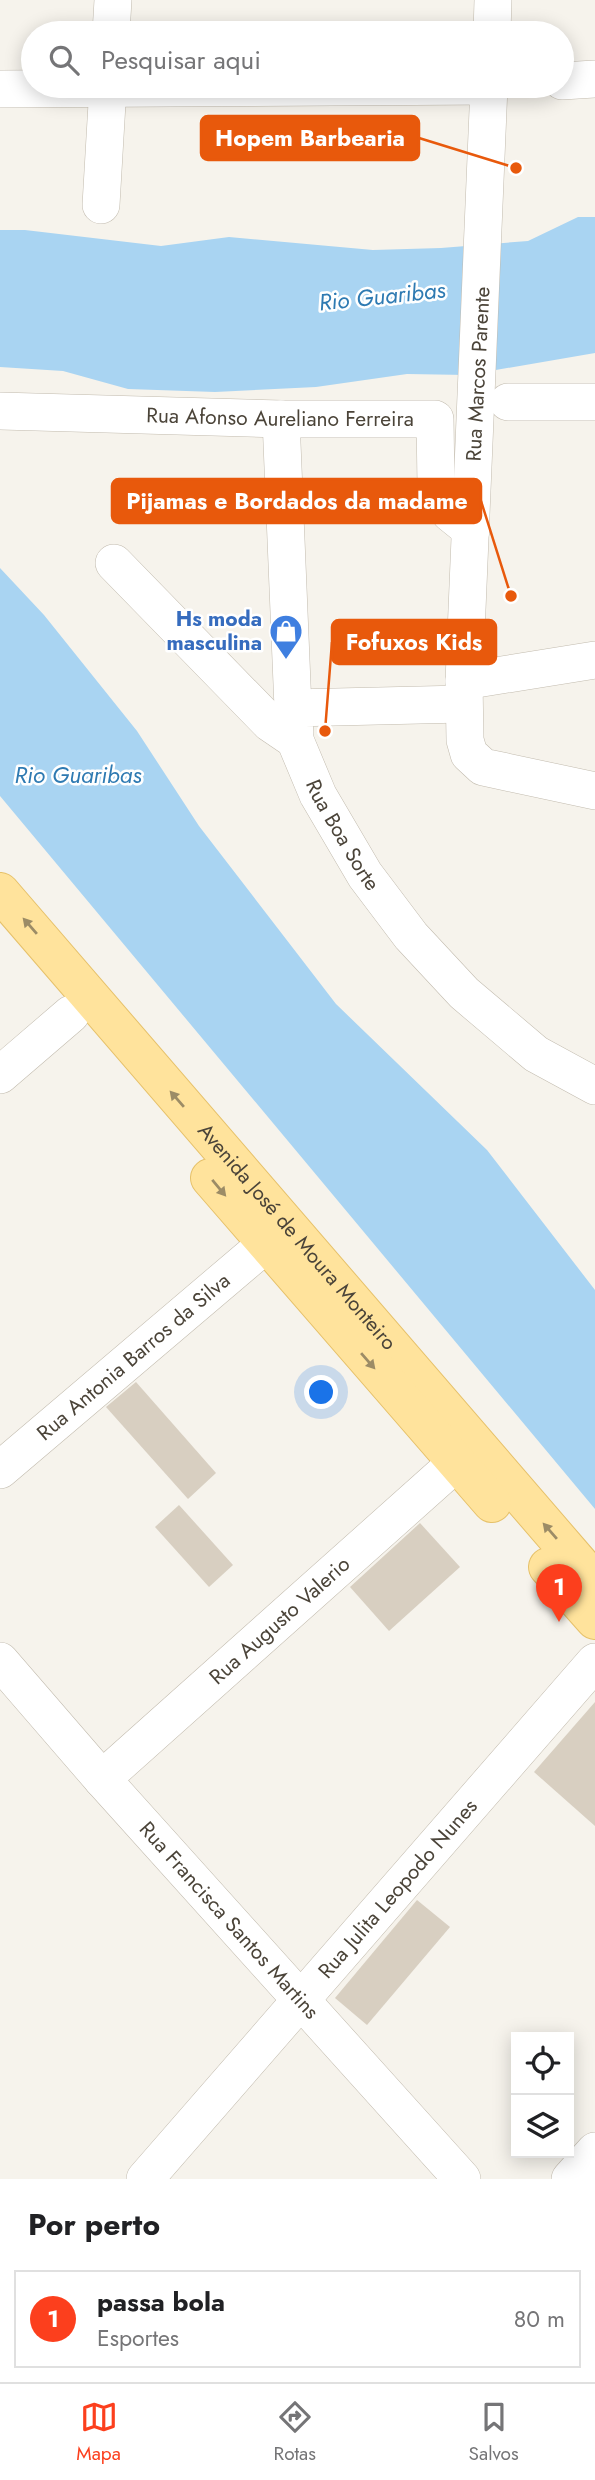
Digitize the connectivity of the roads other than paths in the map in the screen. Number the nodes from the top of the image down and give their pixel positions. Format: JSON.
{"nodes":[{"id":1,"x":113,"y":0,"type":"edge"},
{"id":2,"x":493,"y":0,"type":"edge"},
{"id":3,"x":112,"y":21,"type":"edge"},
{"id":4,"x":492,"y":21,"type":"edge"},
{"id":5,"x":595,"y":79,"type":"edge"},
{"id":6,"x":574,"y":80,"type":"edge"},
{"id":7,"x":0,"y":89,"type":"edge"},
{"id":8,"x":21,"y":89,"type":"edge"},
{"id":9,"x":107,"y":98,"type":"edge"},
{"id":10,"x":489,"y":98,"type":"edge"},
{"id":11,"x":101,"y":205,"type":"dead end"},
{"id":12,"x":595,"y":402,"type":"edge"},
{"id":13,"x":492,"y":406,"type":"junction"},
{"id":14,"x":0,"y":411,"type":"edge"},
{"id":15,"x":281,"y":419,"type":"junction"},
{"id":16,"x":471,"y":530,"type":"junction"},
{"id":17,"x":114,"y":563,"type":"dead end"},
{"id":18,"x":595,"y":660,"type":"edge"},
{"id":19,"x":463,"y":693,"type":"junction"},
{"id":20,"x":294,"y":724,"type":"junction"},
{"id":21,"x":595,"y":792,"type":"edge"},
{"id":22,"x":0,"y":892,"type":"edge"},
{"id":23,"x":0,"y":932,"type":"edge"},
{"id":24,"x":71,"y":1014,"type":"junction"},
{"id":25,"x":0,"y":1075,"type":"edge"},
{"id":26,"x":595,"y":1086,"type":"edge"},
{"id":27,"x":266,"y":1244,"type":"junction"},
{"id":28,"x":456,"y":1463,"type":"junction"},
{"id":29,"x":0,"y":1470,"type":"edge"},
{"id":30,"x":595,"y":1582,"type":"edge"},
{"id":31,"x":595,"y":1620,"type":"edge"},
{"id":32,"x":0,"y":1661,"type":"edge"},
{"id":33,"x":595,"y":1661,"type":"edge"},
{"id":34,"x":102,"y":1779,"type":"junction"},
{"id":35,"x":302,"y":2000,"type":"junction"},
{"id":36,"x":595,"y":2151,"type":"edge"},
{"id":37,"x":145,"y":2179,"type":"edge"},
{"id":38,"x":462,"y":2179,"type":"edge"},
{"id":39,"x":570,"y":2179,"type":"edge"}],
"edges":[{"from":1,"to":3,"type":"street"},
{"from":2,"to":4,"type":"street"},
{"from":5,"to":6,"type":"street"},
{"from":7,"to":8,"type":"street"},
{"from":9,"to":11,"type":"street"},
{"from":10,"to":13,"type":"street","name":"Rua Marcos Parente"},
{"from":12,"to":13,"type":"street"},
{"from":13,"to":16,"type":"street","name":"Rua Marcos Parente"},
{"from":14,"to":15,"type":"street","name":"Rua Afonso Aureliano Ferreira"},
{"from":15,"to":16,"type":"street","name":"Rua Afonso Aureliano Ferreira"},
{"from":15,"to":20,"type":"street"},
{"from":16,"to":19,"type":"street","name":"Rua Marcos Parente"},
{"from":17,"to":20,"type":"street"},
{"from":18,"to":19,"type":"street"},
{"from":19,"to":20,"type":"street"},
{"from":19,"to":21,"type":"street","name":"Rua Marcos Parente"},
{"from":20,"to":26,"type":"street","name":"Rua Boa Sorte"},
{"from":30,"to":22,"type":"main road","name":"Avenida José de Moura Monteiro","one_way":true},
{"from":23,"to":24,"type":"main road","name":"Avenida José de Moura Monteiro"},
{"from":24,"to":25,"type":"street"},
{"from":24,"to":27,"type":"main road","name":"Avenida José de Moura Monteiro","one_way":true},
{"from":27,"to":28,"type":"main road","name":"Avenida José de Moura Monteiro","one_way":true},
{"from":27,"to":29,"type":"street","name":"Rua Antonia Barros da Silva"},
{"from":28,"to":31,"type":"main road","name":"Avenida José de Moura Monteiro"},
{"from":28,"to":34,"type":"street","name":"Rua Augusto Valerio"},
{"from":32,"to":34,"type":"street","name":"Rua Francisca Santos Martins"},
{"from":33,"to":35,"type":"street","name":"Rua Julita Leopodo Nunes"},
{"from":34,"to":35,"type":"street","name":"Rua Francisca Santos Martins"},
{"from":35,"to":37,"type":"street","name":"Rua Julita Leopodo Nunes"},
{"from":35,"to":38,"type":"street","name":"Rua Francisca Santos Martins"},
{"from":36,"to":39,"type":"street"}]}
